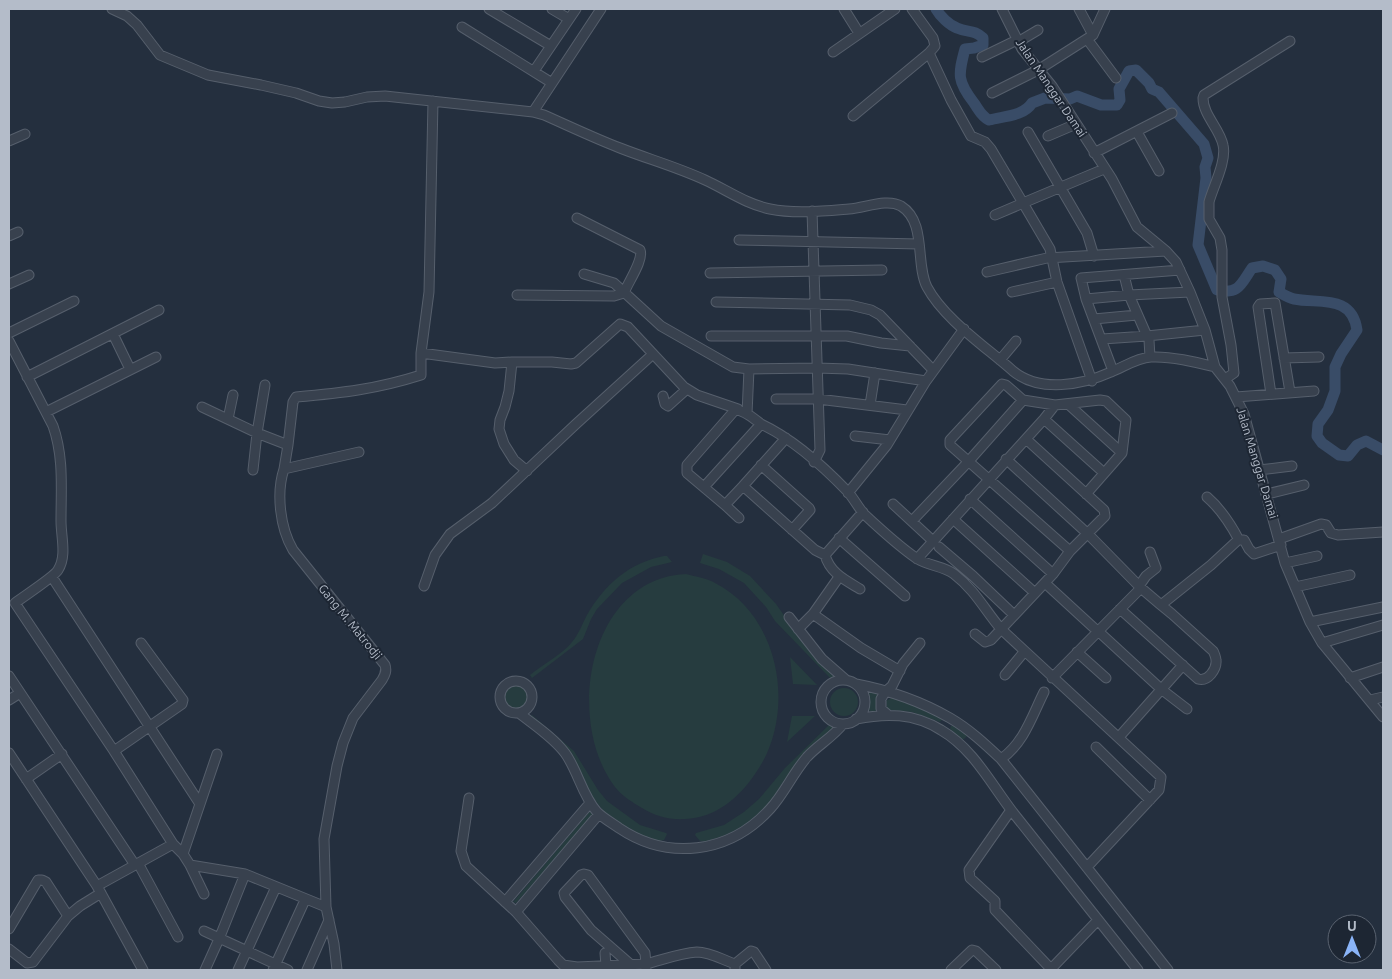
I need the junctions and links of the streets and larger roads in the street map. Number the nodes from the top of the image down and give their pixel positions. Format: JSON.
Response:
{"nodes":[{"id":1,"x":112,"y":9,"type":"edge"},
{"id":2,"x":489,"y":9,"type":"edge"},
{"id":3,"x":552,"y":9,"type":"edge"},
{"id":4,"x":576,"y":9,"type":"edge"},
{"id":5,"x":601,"y":9,"type":"edge"},
{"id":6,"x":844,"y":9,"type":"edge"},
{"id":7,"x":895,"y":9,"type":"edge"},
{"id":8,"x":912,"y":9,"type":"edge"},
{"id":9,"x":1002,"y":9,"type":"edge"},
{"id":10,"x":1079,"y":9,"type":"edge"},
{"id":11,"x":1105,"y":9,"type":"edge"},
{"id":12,"x":885,"y":12,"type":"edge"},
{"id":13,"x":569,"y":19,"type":"junction"},
{"id":14,"x":462,"y":26,"type":"dead end"},
{"id":15,"x":1038,"y":30,"type":"dead end"},
{"id":16,"x":859,"y":33,"type":"junction"},
{"id":17,"x":1090,"y":37,"type":"junction"},
{"id":18,"x":1018,"y":41,"type":"junction"},
{"id":19,"x":1290,"y":42,"type":"dead end"},
{"id":20,"x":551,"y":46,"type":"junction"},
{"id":21,"x":832,"y":52,"type":"dead end"},
{"id":22,"x":929,"y":53,"type":"junction"},
{"id":23,"x":982,"y":57,"type":"dead end"},
{"id":24,"x":1038,"y":70,"type":"junction"},
{"id":25,"x":534,"y":72,"type":"junction"},
{"id":26,"x":1116,"y":78,"type":"dead end"},
{"id":27,"x":552,"y":83,"type":"junction"},
{"id":28,"x":992,"y":93,"type":"dead end"},
{"id":29,"x":433,"y":101,"type":"junction"},
{"id":30,"x":533,"y":112,"type":"junction"},
{"id":31,"x":1172,"y":114,"type":"dead end"},
{"id":32,"x":853,"y":116,"type":"dead end"},
{"id":33,"x":1076,"y":124,"type":"junction"},
{"id":34,"x":1028,"y":132,"type":"dead end"},
{"id":35,"x":1137,"y":132,"type":"junction"},
{"id":36,"x":25,"y":134,"type":"dead end"},
{"id":37,"x":1048,"y":136,"type":"dead end"},
{"id":38,"x":9,"y":141,"type":"edge"},
{"id":39,"x":1094,"y":153,"type":"junction"},
{"id":40,"x":1104,"y":169,"type":"junction"},
{"id":41,"x":1159,"y":170,"type":"dead end"},
{"id":42,"x":1061,"y":188,"type":"junction"},
{"id":43,"x":1023,"y":203,"type":"junction"},
{"id":44,"x":812,"y":211,"type":"junction"},
{"id":45,"x":995,"y":215,"type":"dead end"},
{"id":46,"x":576,"y":218,"type":"dead end"},
{"id":47,"x":18,"y":232,"type":"dead end"},
{"id":48,"x":9,"y":236,"type":"edge"},
{"id":49,"x":739,"y":240,"type":"dead end"},
{"id":50,"x":814,"y":241,"type":"junction"},
{"id":51,"x":919,"y":244,"type":"junction"},
{"id":52,"x":1166,"y":251,"type":"junction"},
{"id":53,"x":1094,"y":256,"type":"junction"},
{"id":54,"x":1053,"y":258,"type":"junction"},
{"id":55,"x":882,"y":270,"type":"dead end"},
{"id":56,"x":1180,"y":270,"type":"junction"},
{"id":57,"x":814,"y":271,"type":"junction"},
{"id":58,"x":987,"y":272,"type":"dead end"},
{"id":59,"x":710,"y":273,"type":"dead end"},
{"id":60,"x":584,"y":274,"type":"dead end"},
{"id":61,"x":28,"y":275,"type":"dead end"},
{"id":62,"x":1124,"y":275,"type":"junction"},
{"id":63,"x":1058,"y":282,"type":"junction"},
{"id":64,"x":9,"y":284,"type":"edge"},
{"id":65,"x":1012,"y":292,"type":"dead end"},
{"id":66,"x":1190,"y":292,"type":"junction"},
{"id":67,"x":624,"y":293,"type":"junction"},
{"id":68,"x":517,"y":294,"type":"dead end"},
{"id":69,"x":1130,"y":295,"type":"junction"},
{"id":70,"x":1086,"y":298,"type":"junction"},
{"id":71,"x":74,"y":301,"type":"dead end"},
{"id":72,"x":716,"y":302,"type":"dead end"},
{"id":73,"x":816,"y":304,"type":"junction"},
{"id":74,"x":159,"y":310,"type":"dead end"},
{"id":75,"x":1137,"y":315,"type":"junction"},
{"id":76,"x":1094,"y":319,"type":"junction"},
{"id":77,"x":964,"y":329,"type":"junction"},
{"id":78,"x":1205,"y":330,"type":"junction"},
{"id":79,"x":9,"y":333,"type":"edge"},
{"id":80,"x":113,"y":334,"type":"junction"},
{"id":81,"x":711,"y":336,"type":"dead end"},
{"id":82,"x":817,"y":336,"type":"junction"},
{"id":83,"x":1147,"y":336,"type":"junction"},
{"id":84,"x":1102,"y":339,"type":"junction"},
{"id":85,"x":1016,"y":340,"type":"dead end"},
{"id":86,"x":9,"y":341,"type":"edge"},
{"id":87,"x":910,"y":346,"type":"junction"},
{"id":88,"x":421,"y":353,"type":"junction"},
{"id":89,"x":653,"y":354,"type":"junction"},
{"id":90,"x":156,"y":357,"type":"dead end"},
{"id":91,"x":1150,"y":357,"type":"junction"},
{"id":92,"x":1284,"y":358,"type":"junction"},
{"id":93,"x":1319,"y":358,"type":"dead end"},
{"id":94,"x":1000,"y":360,"type":"junction"},
{"id":95,"x":512,"y":362,"type":"junction"},
{"id":96,"x":1215,"y":367,"type":"junction"},
{"id":97,"x":817,"y":368,"type":"junction"},
{"id":98,"x":130,"y":369,"type":"junction"},
{"id":99,"x":749,"y":369,"type":"junction"},
{"id":100,"x":933,"y":370,"type":"junction"},
{"id":101,"x":1114,"y":371,"type":"junction"},
{"id":102,"x":876,"y":373,"type":"junction"},
{"id":103,"x":27,"y":377,"type":"junction"},
{"id":104,"x":1225,"y":379,"type":"junction"},
{"id":105,"x":926,"y":381,"type":"junction"},
{"id":106,"x":1092,"y":381,"type":"junction"},
{"id":107,"x":265,"y":385,"type":"dead end"},
{"id":108,"x":687,"y":389,"type":"junction"},
{"id":109,"x":1314,"y":391,"type":"dead end"},
{"id":110,"x":1290,"y":392,"type":"junction"},
{"id":111,"x":1271,"y":394,"type":"junction"},
{"id":112,"x":233,"y":395,"type":"dead end"},
{"id":113,"x":663,"y":396,"type":"dead end"},
{"id":114,"x":1236,"y":396,"type":"junction"},
{"id":115,"x":776,"y":399,"type":"dead end"},
{"id":116,"x":818,"y":399,"type":"junction"},
{"id":117,"x":1023,"y":400,"type":"junction"},
{"id":118,"x":870,"y":404,"type":"junction"},
{"id":119,"x":1055,"y":404,"type":"junction"},
{"id":120,"x":1068,"y":404,"type":"junction"},
{"id":121,"x":202,"y":407,"type":"dead end"},
{"id":122,"x":738,"y":409,"type":"junction"},
{"id":123,"x":907,"y":410,"type":"junction"},
{"id":124,"x":46,"y":412,"type":"junction"},
{"id":125,"x":747,"y":414,"type":"junction"},
{"id":126,"x":228,"y":419,"type":"junction"},
{"id":127,"x":1044,"y":420,"type":"junction"},
{"id":128,"x":762,"y":424,"type":"junction"},
{"id":129,"x":257,"y":433,"type":"junction"},
{"id":130,"x":855,"y":436,"type":"dead end"},
{"id":131,"x":786,"y":438,"type":"junction"},
{"id":132,"x":1026,"y":439,"type":"junction"},
{"id":133,"x":890,"y":440,"type":"junction"},
{"id":134,"x":288,"y":445,"type":"junction"},
{"id":135,"x":359,"y":452,"type":"dead end"},
{"id":136,"x":1122,"y":453,"type":"junction"},
{"id":137,"x":817,"y":456,"type":"junction"},
{"id":138,"x":1006,"y":460,"type":"junction"},
{"id":139,"x":968,"y":462,"type":"junction"},
{"id":140,"x":761,"y":465,"type":"junction"},
{"id":141,"x":1292,"y":466,"type":"dead end"},
{"id":142,"x":284,"y":469,"type":"junction"},
{"id":143,"x":252,"y":470,"type":"dead end"},
{"id":144,"x":1258,"y":470,"type":"junction"},
{"id":145,"x":527,"y":471,"type":"junction"},
{"id":146,"x":1104,"y":473,"type":"junction"},
{"id":147,"x":988,"y":480,"type":"junction"},
{"id":148,"x":1304,"y":485,"type":"dead end"},
{"id":149,"x":743,"y":486,"type":"junction"},
{"id":150,"x":704,"y":487,"type":"junction"},
{"id":151,"x":848,"y":493,"type":"junction"},
{"id":152,"x":1086,"y":494,"type":"junction"},
{"id":153,"x":1267,"y":494,"type":"junction"},
{"id":154,"x":1207,"y":497,"type":"dead end"},
{"id":155,"x":970,"y":499,"type":"junction"},
{"id":156,"x":893,"y":504,"type":"dead end"},
{"id":157,"x":725,"y":505,"type":"junction"},
{"id":158,"x":863,"y":512,"type":"junction"},
{"id":159,"x":739,"y":518,"type":"dead end"},
{"id":160,"x":953,"y":519,"type":"junction"},
{"id":161,"x":912,"y":521,"type":"junction"},
{"id":162,"x":792,"y":530,"type":"junction"},
{"id":163,"x":1383,"y":532,"type":"edge"},
{"id":164,"x":1088,"y":534,"type":"junction"},
{"id":165,"x":839,"y":538,"type":"junction"},
{"id":166,"x":1239,"y":540,"type":"junction"},
{"id":167,"x":1280,"y":542,"type":"junction"},
{"id":168,"x":936,"y":544,"type":"junction"},
{"id":169,"x":1070,"y":552,"type":"junction"},
{"id":170,"x":1150,"y":552,"type":"dead end"},
{"id":171,"x":825,"y":555,"type":"junction"},
{"id":172,"x":1317,"y":556,"type":"dead end"},
{"id":173,"x":917,"y":559,"type":"junction"},
{"id":174,"x":1285,"y":563,"type":"junction"},
{"id":175,"x":1053,"y":574,"type":"junction"},
{"id":176,"x":1350,"y":575,"type":"dead end"},
{"id":177,"x":52,"y":577,"type":"junction"},
{"id":178,"x":839,"y":577,"type":"junction"},
{"id":179,"x":1045,"y":583,"type":"junction"},
{"id":180,"x":1138,"y":585,"type":"junction"},
{"id":181,"x":424,"y":586,"type":"dead end"},
{"id":182,"x":1295,"y":587,"type":"junction"},
{"id":183,"x":860,"y":589,"type":"dead end"},
{"id":184,"x":1035,"y":593,"type":"junction"},
{"id":185,"x":905,"y":596,"type":"dead end"},
{"id":186,"x":1160,"y":606,"type":"junction"},
{"id":187,"x":1383,"y":607,"type":"edge"},
{"id":188,"x":1120,"y":609,"type":"junction"},
{"id":189,"x":813,"y":614,"type":"junction"},
{"id":190,"x":1014,"y":615,"type":"junction"},
{"id":191,"x":789,"y":617,"type":"dead end"},
{"id":192,"x":1310,"y":622,"type":"junction"},
{"id":193,"x":1383,"y":625,"type":"edge"},
{"id":194,"x":1001,"y":629,"type":"junction"},
{"id":195,"x":1096,"y":629,"type":"junction"},
{"id":196,"x":798,"y":630,"type":"junction"},
{"id":197,"x":975,"y":634,"type":"dead end"},
{"id":198,"x":141,"y":643,"type":"dead end"},
{"id":199,"x":920,"y":643,"type":"dead end"},
{"id":200,"x":1322,"y":643,"type":"junction"},
{"id":201,"x":1024,"y":652,"type":"junction"},
{"id":202,"x":1077,"y":652,"type":"junction"},
{"id":203,"x":1183,"y":665,"type":"junction"},
{"id":204,"x":1383,"y":667,"type":"edge"},
{"id":205,"x":900,"y":671,"type":"junction"},
{"id":206,"x":1005,"y":675,"type":"dead end"},
{"id":207,"x":9,"y":676,"type":"edge"},
{"id":208,"x":1052,"y":678,"type":"junction"},
{"id":209,"x":1106,"y":678,"type":"dead end"},
{"id":210,"x":1350,"y":678,"type":"junction"},
{"id":211,"x":846,"y":680,"type":"junction"},
{"id":212,"x":856,"y":684,"type":"junction"},
{"id":213,"x":1162,"y":689,"type":"junction"},
{"id":214,"x":885,"y":692,"type":"junction"},
{"id":215,"x":1044,"y":692,"type":"dead end"},
{"id":216,"x":20,"y":693,"type":"junction"},
{"id":217,"x":1383,"y":697,"type":"edge"},
{"id":218,"x":9,"y":700,"type":"edge"},
{"id":219,"x":1370,"y":700,"type":"junction"},
{"id":220,"x":1187,"y":709,"type":"dead end"},
{"id":221,"x":519,"y":713,"type":"dead end"},
{"id":222,"x":887,"y":714,"type":"junction"},
{"id":223,"x":1383,"y":717,"type":"edge"},
{"id":224,"x":951,"y":718,"type":"junction"},
{"id":225,"x":856,"y":719,"type":"junction"},
{"id":226,"x":843,"y":724,"type":"junction"},
{"id":227,"x":150,"y":727,"type":"junction"},
{"id":228,"x":942,"y":730,"type":"junction"},
{"id":229,"x":971,"y":733,"type":"junction"},
{"id":230,"x":1119,"y":737,"type":"junction"},
{"id":231,"x":961,"y":746,"type":"junction"},
{"id":232,"x":1096,"y":747,"type":"dead end"},
{"id":233,"x":114,"y":750,"type":"junction"},
{"id":234,"x":9,"y":753,"type":"edge"},
{"id":235,"x":62,"y":754,"type":"junction"},
{"id":236,"x":217,"y":754,"type":"dead end"},
{"id":237,"x":1001,"y":759,"type":"junction"},
{"id":238,"x":26,"y":779,"type":"junction"},
{"id":239,"x":469,"y":798,"type":"dead end"},
{"id":240,"x":1150,"y":800,"type":"junction"},
{"id":241,"x":590,"y":803,"type":"junction"},
{"id":242,"x":200,"y":804,"type":"junction"},
{"id":243,"x":1011,"y":810,"type":"junction"},
{"id":244,"x":599,"y":814,"type":"junction"},
{"id":245,"x":173,"y":844,"type":"junction"},
{"id":246,"x":183,"y":854,"type":"junction"},
{"id":247,"x":136,"y":864,"type":"junction"},
{"id":248,"x":190,"y":865,"type":"junction"},
{"id":249,"x":1088,"y":866,"type":"junction"},
{"id":250,"x":245,"y":874,"type":"junction"},
{"id":251,"x":276,"y":887,"type":"junction"},
{"id":252,"x":99,"y":889,"type":"junction"},
{"id":253,"x":204,"y":894,"type":"dead end"},
{"id":254,"x":305,"y":900,"type":"junction"},
{"id":255,"x":505,"y":902,"type":"junction"},
{"id":256,"x":326,"y":908,"type":"junction"},
{"id":257,"x":516,"y":912,"type":"junction"},
{"id":258,"x":68,"y":916,"type":"junction"},
{"id":259,"x":329,"y":920,"type":"junction"},
{"id":260,"x":1098,"y":920,"type":"junction"},
{"id":261,"x":9,"y":930,"type":"edge"},
{"id":262,"x":204,"y":930,"type":"dead end"},
{"id":263,"x":178,"y":937,"type":"dead end"},
{"id":264,"x":219,"y":939,"type":"junction"},
{"id":265,"x":9,"y":949,"type":"edge"},
{"id":266,"x":247,"y":952,"type":"junction"},
{"id":267,"x":605,"y":953,"type":"dead end"},
{"id":268,"x":630,"y":964,"type":"junction"},
{"id":269,"x":606,"y":966,"type":"junction"},
{"id":270,"x":274,"y":967,"type":"edge"},
{"id":271,"x":646,"y":967,"type":"edge"},
{"id":272,"x":735,"y":967,"type":"edge"},
{"id":273,"x":143,"y":970,"type":"edge"},
{"id":274,"x":205,"y":970,"type":"edge"},
{"id":275,"x":238,"y":970,"type":"edge"},
{"id":276,"x":288,"y":970,"type":"edge"},
{"id":277,"x":307,"y":970,"type":"edge"},
{"id":278,"x":337,"y":970,"type":"edge"},
{"id":279,"x":766,"y":970,"type":"edge"},
{"id":280,"x":951,"y":970,"type":"edge"},
{"id":281,"x":996,"y":970,"type":"edge"},
{"id":282,"x":1050,"y":970,"type":"edge"},
{"id":283,"x":1138,"y":970,"type":"edge"},
{"id":284,"x":1168,"y":970,"type":"edge"}],
"edges":[{"from":1,"to":29,"type":"street"},
{"from":2,"to":20,"type":"street"},
{"from":3,"to":13,"type":"street"},
{"from":4,"to":13,"type":"street"},
{"from":5,"to":27,"type":"street"},
{"from":6,"to":16,"type":"street"},
{"from":7,"to":12,"type":"street"},
{"from":8,"to":22,"type":"street"},
{"from":9,"to":18,"type":"street","name":"Jalan Manggar Damai"},
{"from":10,"to":17,"type":"street"},
{"from":11,"to":17,"type":"street"},
{"from":12,"to":16,"type":"street"},
{"from":13,"to":20,"type":"street"},
{"from":14,"to":25,"type":"street"},
{"from":15,"to":18,"type":"street"},
{"from":16,"to":21,"type":"street"},
{"from":17,"to":24,"type":"street"},
{"from":17,"to":26,"type":"street"},
{"from":18,"to":23,"type":"street"},
{"from":18,"to":24,"type":"street","name":"Jalan Manggar Damai"},
{"from":19,"to":104,"type":"street"},
{"from":20,"to":25,"type":"street"},
{"from":22,"to":32,"type":"street"},
{"from":22,"to":43,"type":"street"},
{"from":24,"to":28,"type":"street"},
{"from":24,"to":33,"type":"street","name":"Jalan Manggar Damai"},
{"from":25,"to":27,"type":"street"},
{"from":27,"to":30,"type":"street"},
{"from":29,"to":30,"type":"street"},
{"from":29,"to":88,"type":"street"},
{"from":30,"to":44,"type":"street"},
{"from":31,"to":35,"type":"street"},
{"from":33,"to":37,"type":"street"},
{"from":33,"to":39,"type":"street","name":"Jalan Manggar Damai"},
{"from":34,"to":42,"type":"street"},
{"from":35,"to":39,"type":"street"},
{"from":35,"to":41,"type":"street"},
{"from":36,"to":38,"type":"street"},
{"from":39,"to":40,"type":"street","name":"Jalan Manggar Damai"},
{"from":40,"to":42,"type":"street"},
{"from":40,"to":52,"type":"street","name":"Jalan Manggar Damai"},
{"from":42,"to":43,"type":"street"},
{"from":42,"to":53,"type":"street"},
{"from":43,"to":45,"type":"street"},
{"from":43,"to":54,"type":"street"},
{"from":44,"to":50,"type":"street"},
{"from":44,"to":51,"type":"street"},
{"from":46,"to":67,"type":"street"},
{"from":47,"to":48,"type":"street"},
{"from":49,"to":50,"type":"street"},
{"from":50,"to":51,"type":"street"},
{"from":50,"to":57,"type":"street"},
{"from":51,"to":77,"type":"street"},
{"from":52,"to":53,"type":"street"},
{"from":52,"to":56,"type":"street","name":"Jalan Manggar Damai"},
{"from":53,"to":54,"type":"street"},
{"from":54,"to":58,"type":"street"},
{"from":54,"to":63,"type":"street"},
{"from":55,"to":57,"type":"street"},
{"from":56,"to":62,"type":"street"},
{"from":56,"to":66,"type":"street","name":"Jalan Manggar Damai"},
{"from":57,"to":59,"type":"street"},
{"from":57,"to":73,"type":"street"},
{"from":60,"to":67,"type":"street"},
{"from":61,"to":64,"type":"street"},
{"from":62,"to":69,"type":"street"},
{"from":62,"to":70,"type":"street"},
{"from":63,"to":65,"type":"street"},
{"from":63,"to":106,"type":"street"},
{"from":66,"to":69,"type":"street"},
{"from":66,"to":78,"type":"street","name":"Jalan Manggar Damai"},
{"from":67,"to":68,"type":"street"},
{"from":67,"to":99,"type":"street"},
{"from":69,"to":70,"type":"street"},
{"from":69,"to":75,"type":"street"},
{"from":70,"to":76,"type":"street"},
{"from":71,"to":79,"type":"street"},
{"from":72,"to":73,"type":"street"},
{"from":73,"to":82,"type":"street"},
{"from":73,"to":87,"type":"street"},
{"from":74,"to":80,"type":"street"},
{"from":75,"to":76,"type":"street"},
{"from":75,"to":83,"type":"street"},
{"from":76,"to":84,"type":"street"},
{"from":77,"to":94,"type":"street"},
{"from":77,"to":100,"type":"street"},
{"from":78,"to":83,"type":"street"},
{"from":78,"to":96,"type":"street","name":"Jalan Manggar Damai"},
{"from":80,"to":98,"type":"street"},
{"from":80,"to":103,"type":"street"},
{"from":81,"to":82,"type":"street"},
{"from":82,"to":87,"type":"street"},
{"from":82,"to":97,"type":"street"},
{"from":83,"to":84,"type":"street"},
{"from":83,"to":91,"type":"street"},
{"from":84,"to":101,"type":"street"},
{"from":85,"to":94,"type":"street"},
{"from":86,"to":103,"type":"street"},
{"from":87,"to":100,"type":"street"},
{"from":88,"to":95,"type":"street"},
{"from":88,"to":134,"type":"street","name":"Gang M. Matrodji"},
{"from":89,"to":95,"type":"street"},
{"from":89,"to":108,"type":"street"},
{"from":89,"to":145,"type":"street"},
{"from":90,"to":98,"type":"street"},
{"from":91,"to":96,"type":"street"},
{"from":91,"to":101,"type":"street"},
{"from":92,"to":93,"type":"street"},
{"from":92,"to":110,"type":"street"},
{"from":92,"to":111,"type":"street"},
{"from":94,"to":106,"type":"street"},
{"from":95,"to":145,"type":"street"},
{"from":96,"to":104,"type":"street","name":"Jalan Manggar Damai"},
{"from":97,"to":99,"type":"street"},
{"from":97,"to":102,"type":"street"},
{"from":97,"to":116,"type":"street"},
{"from":98,"to":124,"type":"street"},
{"from":99,"to":125,"type":"street"},
{"from":100,"to":105,"type":"street"},
{"from":101,"to":106,"type":"street"},
{"from":102,"to":105,"type":"street"},
{"from":102,"to":118,"type":"street"},
{"from":103,"to":124,"type":"street"},
{"from":104,"to":114,"type":"street","name":"Jalan Manggar Damai"},
{"from":105,"to":123,"type":"street"},
{"from":107,"to":129,"type":"street"},
{"from":108,"to":113,"type":"street"},
{"from":108,"to":122,"type":"street"},
{"from":109,"to":110,"type":"street"},
{"from":110,"to":111,"type":"street"},
{"from":111,"to":114,"type":"street"},
{"from":112,"to":126,"type":"street"},
{"from":114,"to":144,"type":"street","name":"Jalan Manggar Damai"},
{"from":115,"to":116,"type":"street"},
{"from":116,"to":118,"type":"street"},
{"from":116,"to":137,"type":"street"},
{"from":117,"to":119,"type":"street"},
{"from":117,"to":139,"type":"street"},
{"from":117,"to":139,"type":"street"},
{"from":118,"to":123,"type":"street"},
{"from":119,"to":120,"type":"street"},
{"from":119,"to":127,"type":"street"},
{"from":120,"to":136,"type":"street"},
{"from":120,"to":136,"type":"street"},
{"from":121,"to":126,"type":"street"},
{"from":122,"to":125,"type":"street"},
{"from":122,"to":150,"type":"street"},
{"from":123,"to":133,"type":"street"},
{"from":124,"to":177,"type":"street"},
{"from":125,"to":128,"type":"street"},
{"from":126,"to":129,"type":"street"},
{"from":127,"to":132,"type":"street"},
{"from":127,"to":146,"type":"street"},
{"from":128,"to":131,"type":"street"},
{"from":128,"to":150,"type":"street"},
{"from":129,"to":134,"type":"street"},
{"from":129,"to":143,"type":"street"},
{"from":130,"to":133,"type":"street"},
{"from":131,"to":137,"type":"street"},
{"from":131,"to":140,"type":"street"},
{"from":132,"to":138,"type":"street"},
{"from":132,"to":152,"type":"street"},
{"from":133,"to":151,"type":"street"},
{"from":134,"to":142,"type":"street","name":"Gang M. Matrodji"},
{"from":135,"to":142,"type":"street"},
{"from":136,"to":146,"type":"street"},
{"from":137,"to":151,"type":"street"},
{"from":138,"to":147,"type":"street"},
{"from":138,"to":164,"type":"street"},
{"from":139,"to":147,"type":"street"},
{"from":139,"to":161,"type":"street"},
{"from":140,"to":149,"type":"street"},
{"from":140,"to":162,"type":"street"},
{"from":141,"to":144,"type":"street"},
{"from":142,"to":256,"type":"street","name":"Gang M. Matrodji"},
{"from":144,"to":153,"type":"street","name":"Jalan Manggar Damai"},
{"from":145,"to":181,"type":"street"},
{"from":146,"to":152,"type":"street"},
{"from":147,"to":155,"type":"street"},
{"from":147,"to":169,"type":"street"},
{"from":148,"to":153,"type":"street"},
{"from":149,"to":157,"type":"street"},
{"from":149,"to":162,"type":"street"},
{"from":150,"to":157,"type":"street"},
{"from":151,"to":158,"type":"street"},
{"from":152,"to":164,"type":"street"},
{"from":153,"to":167,"type":"street","name":"Jalan Manggar Damai"},
{"from":154,"to":166,"type":"street"},
{"from":155,"to":160,"type":"street"},
{"from":155,"to":175,"type":"street"},
{"from":156,"to":161,"type":"street"},
{"from":157,"to":159,"type":"street"},
{"from":158,"to":165,"type":"street"},
{"from":158,"to":173,"type":"street"},
{"from":160,"to":168,"type":"street"},
{"from":160,"to":184,"type":"street"},
{"from":161,"to":168,"type":"street"},
{"from":162,"to":171,"type":"street"},
{"from":163,"to":167,"type":"street"},
{"from":164,"to":169,"type":"street"},
{"from":164,"to":180,"type":"street"},
{"from":165,"to":171,"type":"street"},
{"from":165,"to":185,"type":"street"},
{"from":166,"to":167,"type":"street"},
{"from":166,"to":186,"type":"street"},
{"from":167,"to":174,"type":"street","name":"Jalan Manggar Damai"},
{"from":168,"to":173,"type":"street"},
{"from":168,"to":190,"type":"street"},
{"from":169,"to":175,"type":"street"},
{"from":170,"to":180,"type":"street"},
{"from":171,"to":178,"type":"street"},
{"from":172,"to":174,"type":"street"},
{"from":173,"to":194,"type":"street"},
{"from":174,"to":182,"type":"street","name":"Jalan Manggar Damai"},
{"from":175,"to":179,"type":"street"},
{"from":176,"to":182,"type":"street"},
{"from":177,"to":227,"type":"street"},
{"from":177,"to":233,"type":"street"},
{"from":178,"to":183,"type":"street"},
{"from":178,"to":189,"type":"street"},
{"from":179,"to":184,"type":"street"},
{"from":179,"to":195,"type":"street"},
{"from":180,"to":186,"type":"street"},
{"from":180,"to":188,"type":"street"},
{"from":182,"to":192,"type":"street","name":"Jalan Manggar Damai"},
{"from":184,"to":190,"type":"street"},
{"from":186,"to":203,"type":"street"},
{"from":187,"to":192,"type":"street"},
{"from":188,"to":195,"type":"street"},
{"from":188,"to":203,"type":"street"},
{"from":189,"to":196,"type":"street"},
{"from":189,"to":205,"type":"street"},
{"from":190,"to":194,"type":"street"},
{"from":191,"to":196,"type":"street"},
{"from":192,"to":200,"type":"street","name":"Jalan Manggar Damai"},
{"from":193,"to":200,"type":"street"},
{"from":194,"to":197,"type":"street"},
{"from":194,"to":201,"type":"street"},
{"from":195,"to":202,"type":"street"},
{"from":195,"to":213,"type":"street"},
{"from":196,"to":211,"type":"street"},
{"from":198,"to":227,"type":"street"},
{"from":199,"to":205,"type":"street"},
{"from":200,"to":210,"type":"street","name":"Jalan Manggar Damai"},
{"from":201,"to":206,"type":"street"},
{"from":201,"to":208,"type":"street"},
{"from":202,"to":208,"type":"street"},
{"from":202,"to":209,"type":"street"},
{"from":203,"to":213,"type":"street"},
{"from":204,"to":210,"type":"street"},
{"from":205,"to":214,"type":"street"},
{"from":207,"to":216,"type":"street"},
{"from":208,"to":230,"type":"street"},
{"from":210,"to":219,"type":"street","name":"Jalan Manggar Damai"},
{"from":211,"to":212,"type":"street"},
{"from":211,"to":226,"type":"street"},
{"from":212,"to":214,"type":"street"},
{"from":212,"to":225,"type":"street"},
{"from":213,"to":220,"type":"street"},
{"from":213,"to":230,"type":"street"},
{"from":214,"to":222,"type":"street"},
{"from":214,"to":224,"type":"street"},
{"from":215,"to":237,"type":"street"},
{"from":216,"to":218,"type":"street"},
{"from":216,"to":235,"type":"street"},
{"from":217,"to":219,"type":"street"},
{"from":219,"to":223,"type":"street","name":"Jalan Manggar Damai"},
{"from":221,"to":241,"type":"street"},
{"from":222,"to":225,"type":"street"},
{"from":222,"to":228,"type":"street"},
{"from":224,"to":228,"type":"street"},
{"from":224,"to":229,"type":"street"},
{"from":225,"to":226,"type":"street"},
{"from":226,"to":244,"type":"street"},
{"from":227,"to":233,"type":"street"},
{"from":227,"to":242,"type":"street"},
{"from":228,"to":231,"type":"street"},
{"from":229,"to":231,"type":"street"},
{"from":229,"to":237,"type":"street"},
{"from":230,"to":240,"type":"street"},
{"from":231,"to":243,"type":"street"},
{"from":232,"to":240,"type":"street"},
{"from":233,"to":245,"type":"street"},
{"from":234,"to":238,"type":"street"},
{"from":235,"to":238,"type":"street"},
{"from":235,"to":247,"type":"street"},
{"from":236,"to":242,"type":"street"},
{"from":237,"to":249,"type":"street"},
{"from":238,"to":252,"type":"street"},
{"from":239,"to":255,"type":"street"},
{"from":240,"to":249,"type":"street"},
{"from":241,"to":244,"type":"street"},
{"from":241,"to":255,"type":"street"},
{"from":242,"to":246,"type":"street"},
{"from":243,"to":260,"type":"street"},
{"from":243,"to":282,"type":"street"},
{"from":244,"to":257,"type":"street"},
{"from":245,"to":246,"type":"street"},
{"from":245,"to":247,"type":"street"},
{"from":246,"to":248,"type":"street"},
{"from":247,"to":252,"type":"street"},
{"from":247,"to":263,"type":"street"},
{"from":248,"to":250,"type":"street"},
{"from":248,"to":253,"type":"street"},
{"from":249,"to":284,"type":"street"},
{"from":250,"to":251,"type":"street"},
{"from":250,"to":264,"type":"street"},
{"from":251,"to":254,"type":"street"},
{"from":251,"to":266,"type":"street"},
{"from":252,"to":258,"type":"street"},
{"from":252,"to":273,"type":"street"},
{"from":254,"to":256,"type":"street"},
{"from":254,"to":270,"type":"street"},
{"from":255,"to":257,"type":"street"},
{"from":256,"to":259,"type":"street","name":"Gang M. Matrodji"},
{"from":257,"to":269,"type":"street"},
{"from":258,"to":261,"type":"street"},
{"from":258,"to":265,"type":"street"},
{"from":259,"to":277,"type":"street"},
{"from":259,"to":278,"type":"street","name":"Gang M. Matrodji"},
{"from":260,"to":282,"type":"street"},
{"from":260,"to":283,"type":"street"},
{"from":262,"to":264,"type":"street"},
{"from":264,"to":266,"type":"street"},
{"from":264,"to":274,"type":"street"},
{"from":266,"to":270,"type":"street"},
{"from":266,"to":275,"type":"street"},
{"from":267,"to":269,"type":"street"},
{"from":268,"to":269,"type":"street"},
{"from":268,"to":271,"type":"street"},
{"from":268,"to":271,"type":"street"},
{"from":270,"to":276,"type":"street"},
{"from":271,"to":272,"type":"street"},
{"from":272,"to":279,"type":"street"},
{"from":280,"to":281,"type":"street"}]}
